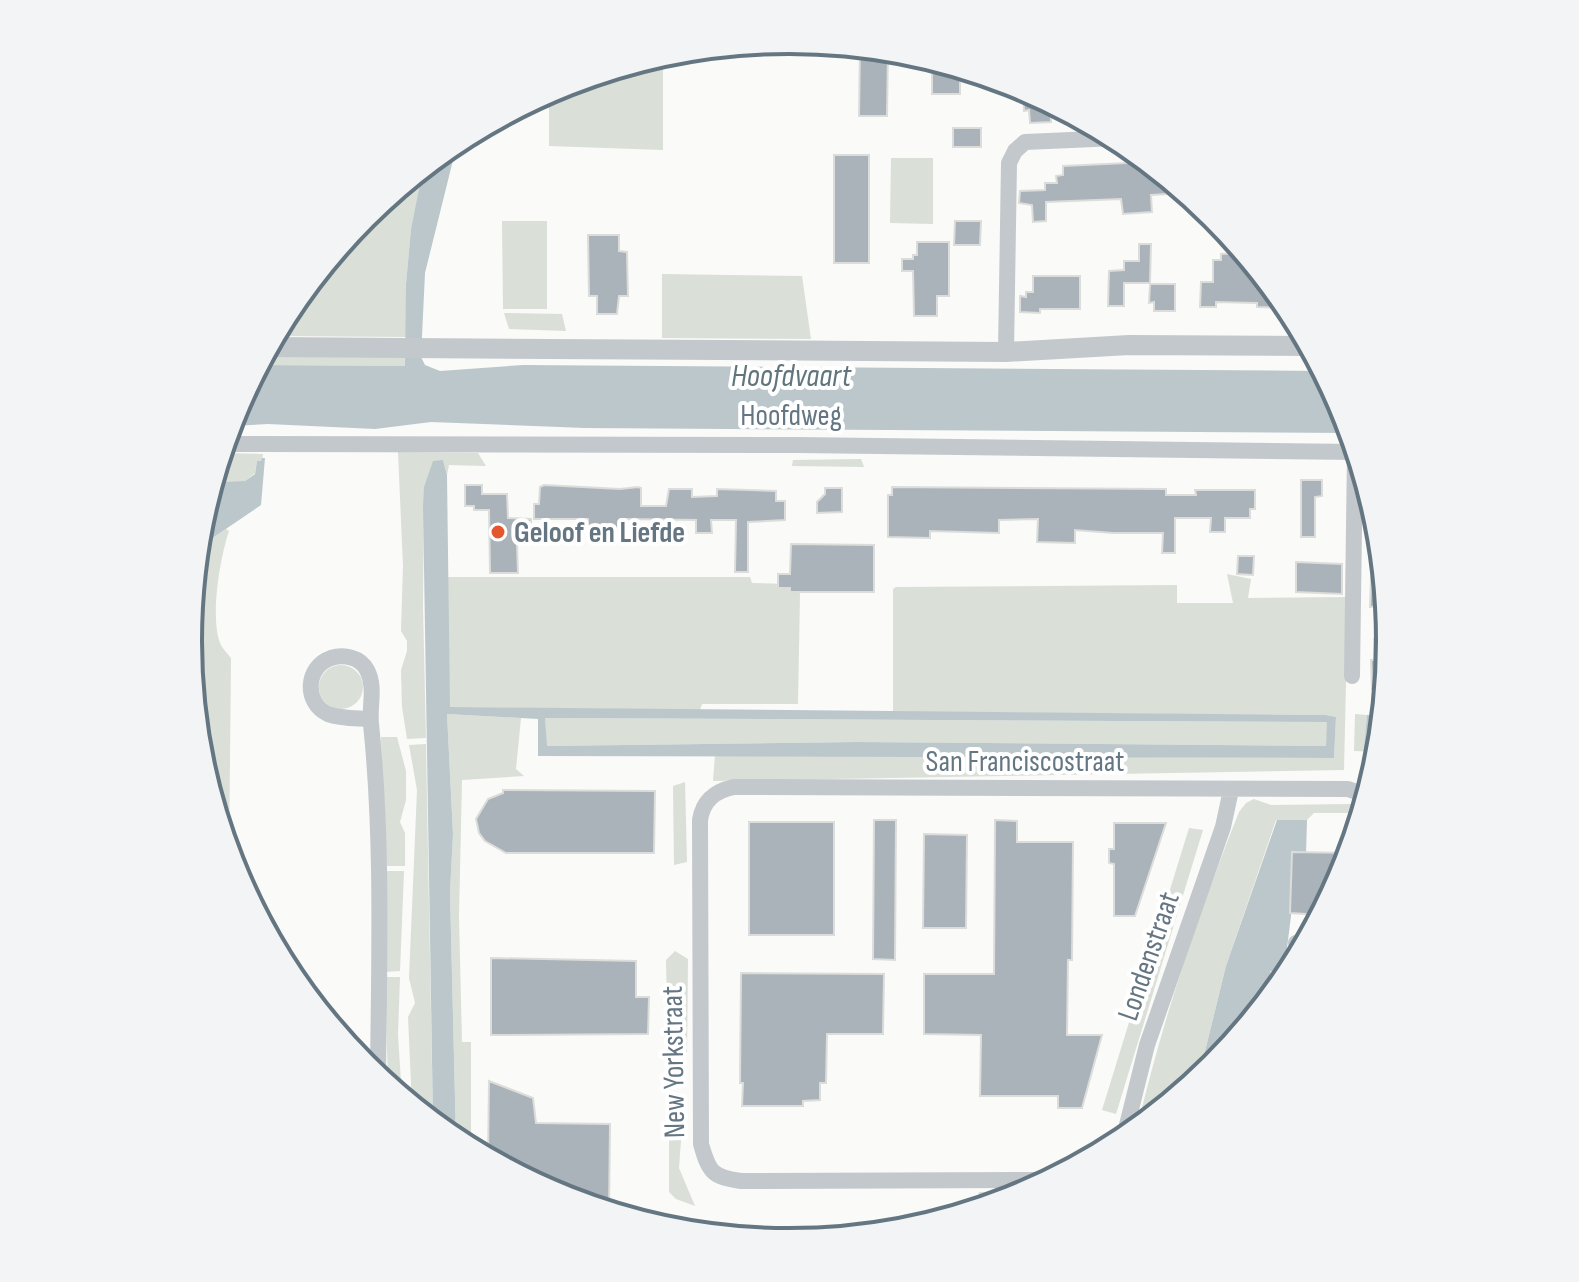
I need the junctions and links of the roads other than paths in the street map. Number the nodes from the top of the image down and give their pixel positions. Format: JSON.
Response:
{"nodes":[{"id":1,"x":1093,"y":139,"type":"edge"},
{"id":2,"x":1297,"y":346,"type":"edge"},
{"id":3,"x":281,"y":347,"type":"edge"},
{"id":4,"x":1006,"y":352,"type":"junction"},
{"id":5,"x":237,"y":444,"type":"edge"},
{"id":6,"x":1345,"y":452,"type":"edge"},
{"id":7,"x":1355,"y":487,"type":"edge"},
{"id":8,"x":1352,"y":676,"type":"dead end"},
{"id":9,"x":370,"y":719,"type":"junction"},
{"id":10,"x":1231,"y":790,"type":"junction"},
{"id":11,"x":1356,"y":792,"type":"edge"},
{"id":12,"x":707,"y":801,"type":"joint"},
{"id":13,"x":378,"y":1060,"type":"edge"},
{"id":14,"x":1128,"y":1120,"type":"edge"},
{"id":15,"x":1020,"y":1180,"type":"edge"}],
"edges":[{"from":1,"to":4,"type":"street"},
{"from":2,"to":4,"type":"street"},
{"from":3,"to":4,"type":"street"},
{"from":5,"to":6,"type":"street","name":"Hoofdweg"},
{"from":7,"to":8,"type":"street"},
{"from":9,"to":9,"type":"street"},
{"from":9,"to":13,"type":"street"},
{"from":10,"to":11,"type":"street","name":"San Franciscostraat"},
{"from":10,"to":12,"type":"street","name":"San Franciscostraat"},
{"from":10,"to":14,"type":"street","name":"Londenstraat"},
{"from":12,"to":15,"type":"street","name":"New Yorkstraat"}]}
